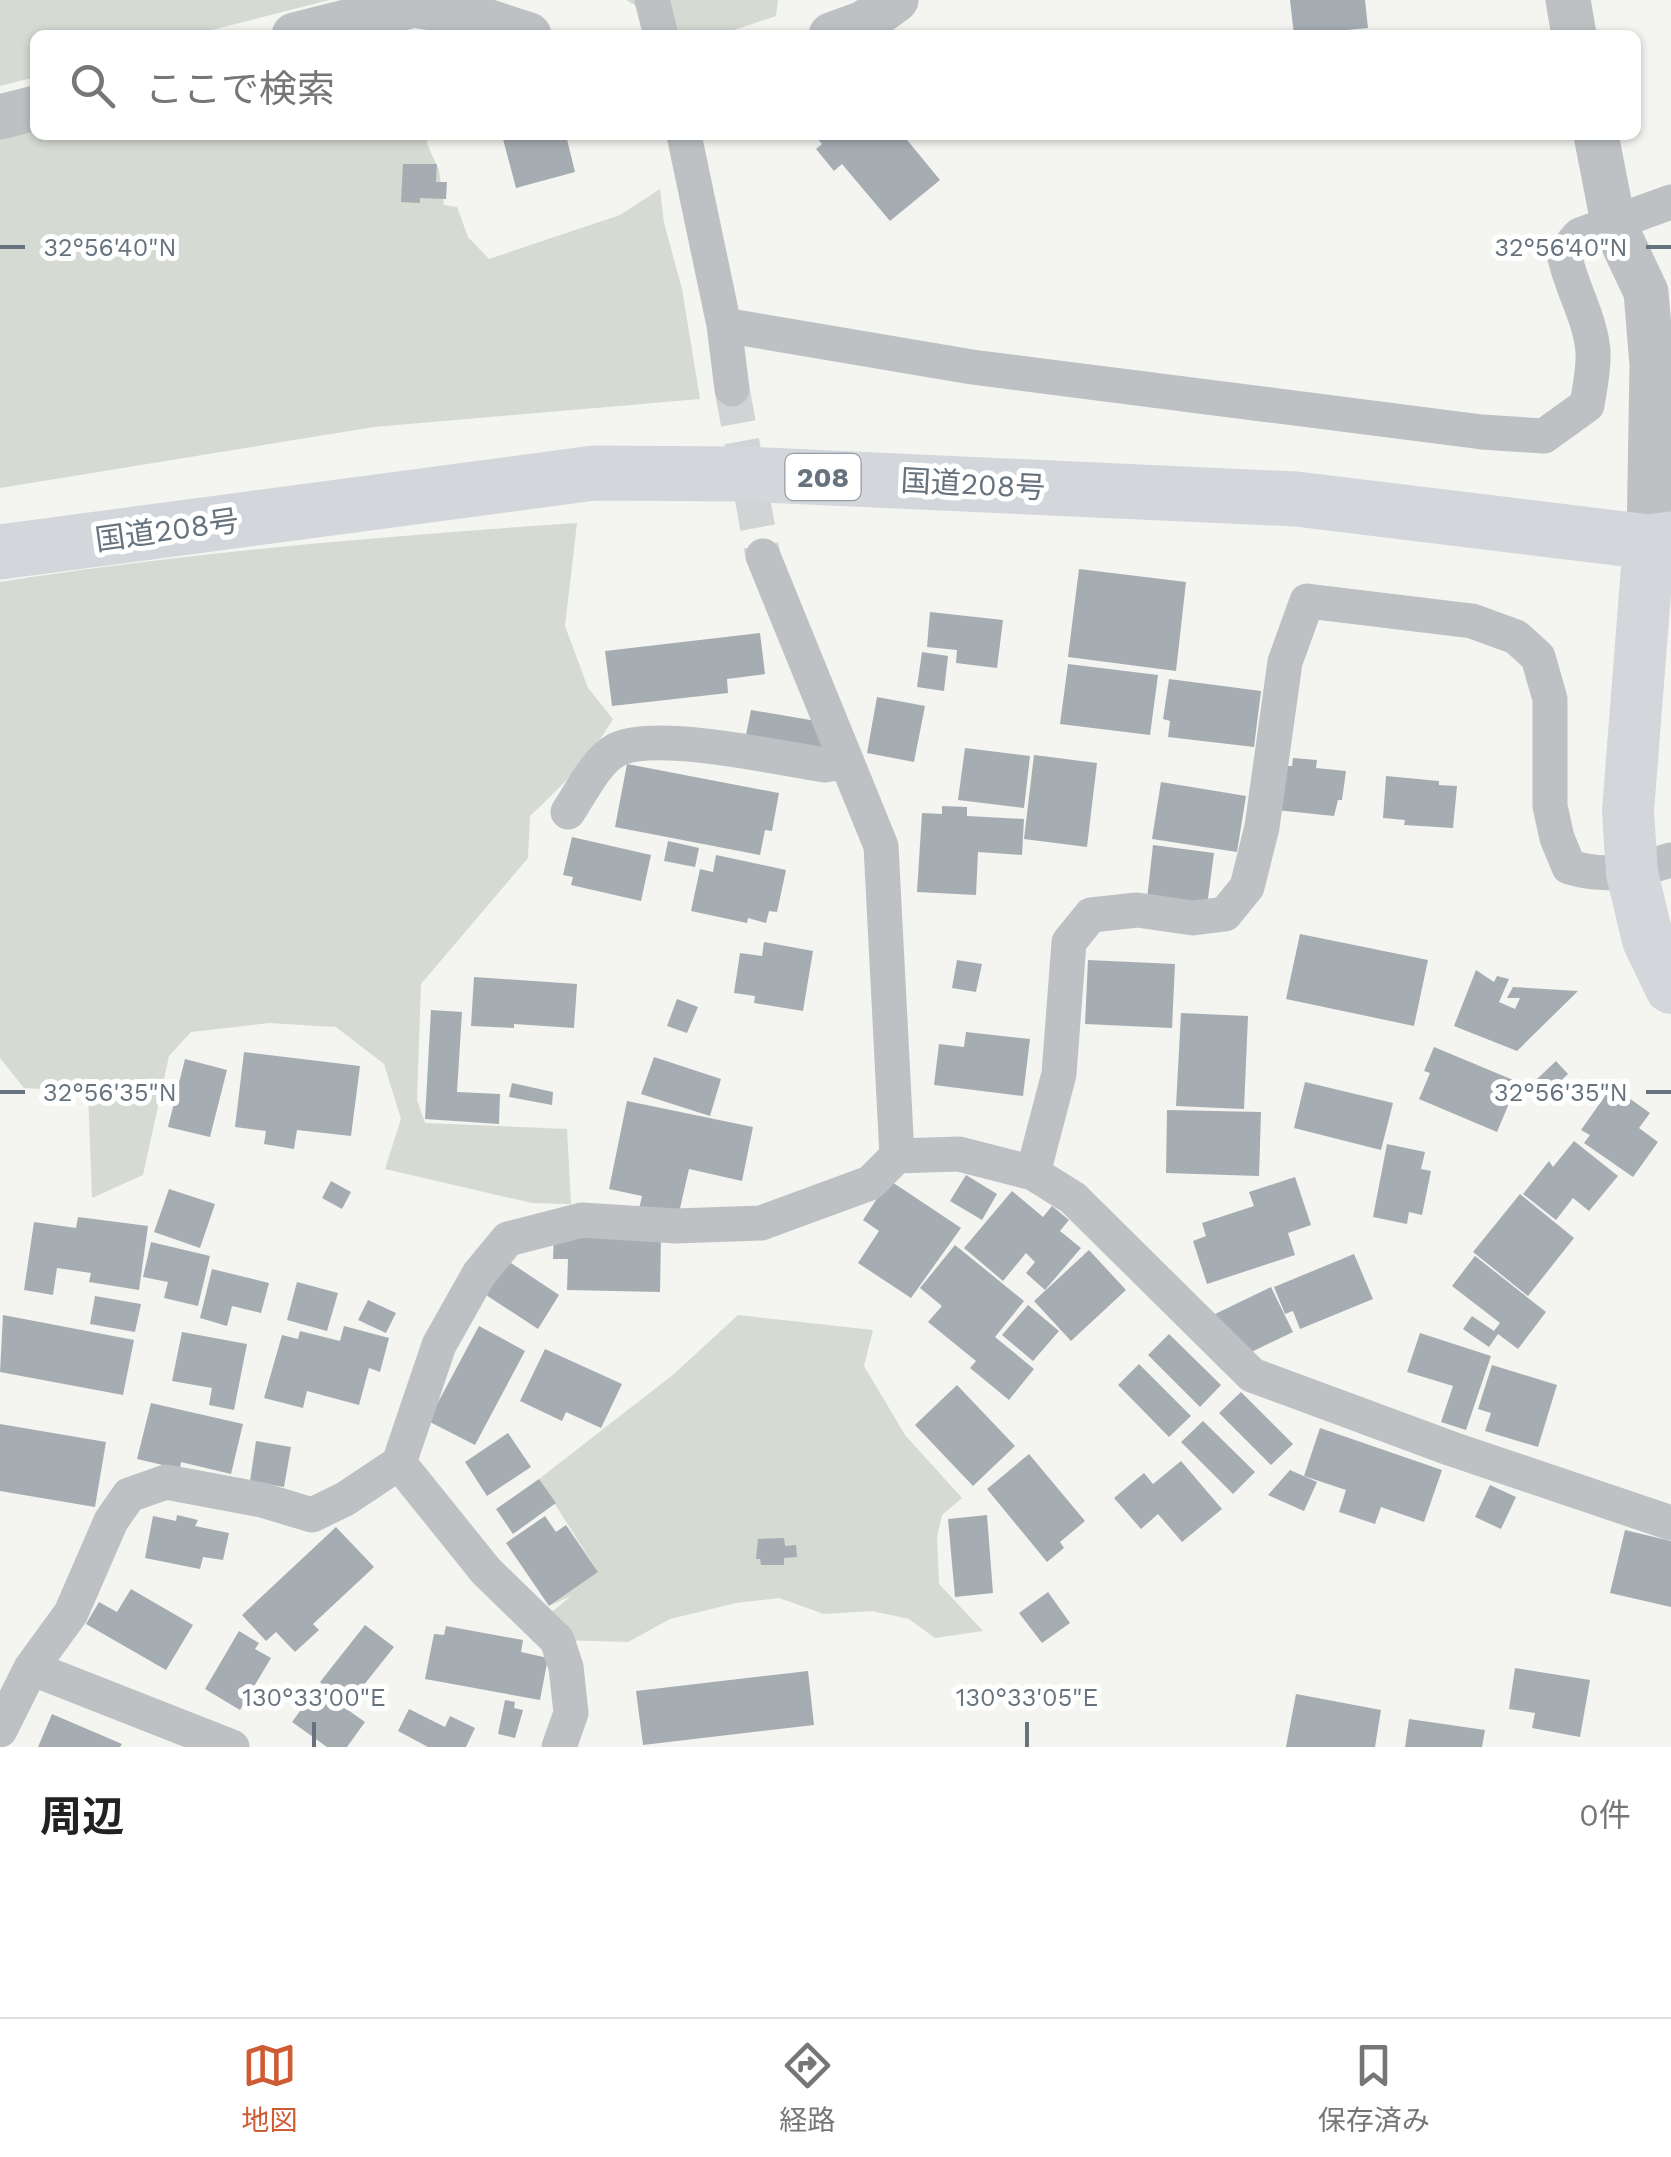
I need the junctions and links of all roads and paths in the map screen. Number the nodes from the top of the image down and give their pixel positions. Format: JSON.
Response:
{"nodes":[{"id":1,"x":652,"y":0,"type":"edge"},
{"id":2,"x":896,"y":0,"type":"edge"},
{"id":3,"x":1568,"y":0,"type":"edge"},
{"id":4,"x":314,"y":30,"type":"edge"},
{"id":5,"x":514,"y":30,"type":"edge"},
{"id":6,"x":660,"y":30,"type":"edge"},
{"id":7,"x":845,"y":30,"type":"edge"},
{"id":8,"x":1573,"y":30,"type":"edge"},
{"id":9,"x":30,"y":109,"type":"edge"},
{"id":10,"x":0,"y":117,"type":"edge"},
{"id":11,"x":685,"y":140,"type":"edge"},
{"id":12,"x":1597,"y":140,"type":"edge"},
{"id":13,"x":1671,"y":202,"type":"edge"},
{"id":14,"x":1613,"y":222,"type":"junction"},
{"id":15,"x":724,"y":325,"type":"junction"},
{"id":16,"x":732,"y":389,"type":"tunnel mouth"},
{"id":17,"x":1664,"y":545,"type":"edge"},
{"id":18,"x":0,"y":552,"type":"edge"},
{"id":19,"x":764,"y":556,"type":"tunnel mouth"},
{"id":20,"x":845,"y":762,"type":"junction"},
{"id":21,"x":568,"y":812,"type":"dead end"},
{"id":22,"x":1651,"y":866,"type":"edge"},
{"id":23,"x":1671,"y":988,"type":"edge"},
{"id":24,"x":897,"y":1156,"type":"junction"},
{"id":25,"x":1033,"y":1173,"type":"junction"},
{"id":26,"x":399,"y":1463,"type":"junction"},
{"id":27,"x":1671,"y":1522,"type":"edge"},
{"id":28,"x":31,"y":1668,"type":"junction"},
{"id":29,"x":0,"y":1730,"type":"edge"},
{"id":30,"x":232,"y":1747,"type":"edge"},
{"id":31,"x":558,"y":1747,"type":"edge"}],
"edges":[{"from":1,"to":6,"type":"street"},
{"from":2,"to":7,"type":"street"},
{"from":3,"to":8,"type":"street"},
{"from":4,"to":5,"type":"street"},
{"from":9,"to":10,"type":"street"},
{"from":11,"to":15,"type":"street"},
{"from":12,"to":14,"type":"street"},
{"from":13,"to":14,"type":"street"},
{"from":14,"to":15,"type":"street"},
{"from":14,"to":17,"type":"street"},
{"from":15,"to":16,"type":"street"},
{"from":17,"to":18,"type":"highway","name":"国道208号","number":"208"},
{"from":17,"to":22,"type":"main road"},
{"from":19,"to":20,"type":"street"},
{"from":20,"to":21,"type":"street"},
{"from":20,"to":24,"type":"street"},
{"from":22,"to":23,"type":"main road"},
{"from":22,"to":25,"type":"street"},
{"from":24,"to":25,"type":"street"},
{"from":24,"to":26,"type":"street"},
{"from":25,"to":27,"type":"street"},
{"from":26,"to":28,"type":"street"},
{"from":26,"to":31,"type":"street"},
{"from":28,"to":29,"type":"street"},
{"from":28,"to":30,"type":"street"}]}
